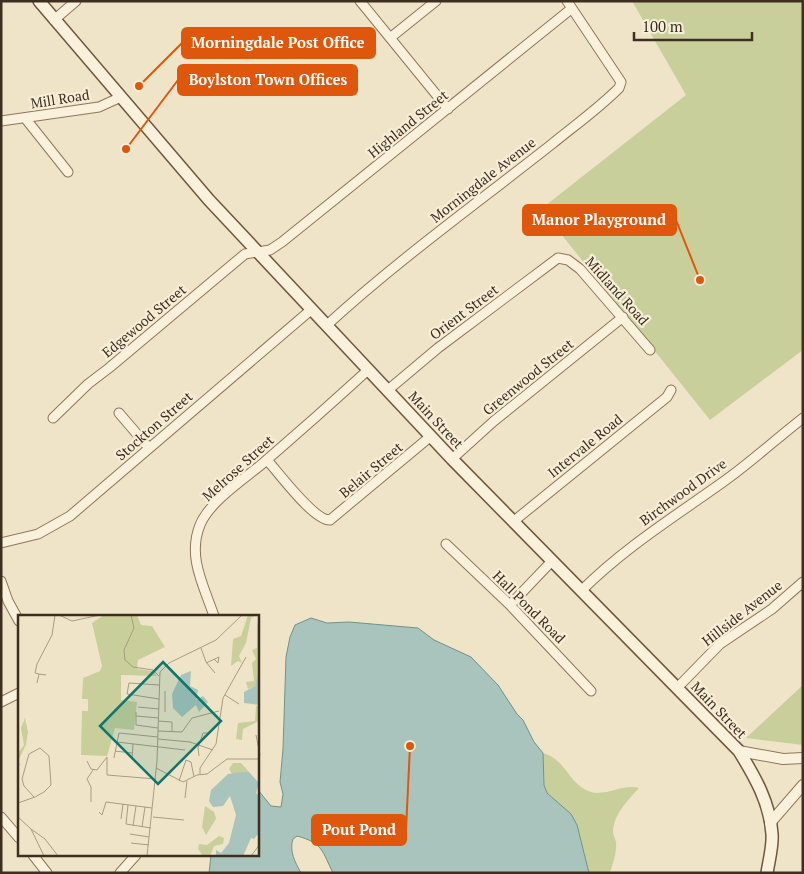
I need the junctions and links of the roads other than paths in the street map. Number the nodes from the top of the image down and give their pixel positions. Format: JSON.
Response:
{"nodes":[{"id":1,"x":39,"y":1,"type":"edge"},
{"id":2,"x":76,"y":1,"type":"edge"},
{"id":3,"x":360,"y":1,"type":"edge"},
{"id":4,"x":436,"y":1,"type":"edge"},
{"id":5,"x":569,"y":5,"type":"edge"},
{"id":6,"x":54,"y":20,"type":"junction"},
{"id":7,"x":390,"y":38,"type":"junction"},
{"id":8,"x":121,"y":97,"type":"junction"},
{"id":9,"x":448,"y":109,"type":"junction"},
{"id":10,"x":25,"y":118,"type":"junction"},
{"id":11,"x":1,"y":121,"type":"edge"},
{"id":12,"x":68,"y":172,"type":"dead end"},
{"id":13,"x":257,"y":252,"type":"junction"},
{"id":14,"x":558,"y":258,"type":"joint"},
{"id":15,"x":312,"y":309,"type":"junction"},
{"id":16,"x":623,"y":317,"type":"junction"},
{"id":17,"x":327,"y":325,"type":"junction"},
{"id":18,"x":650,"y":350,"type":"dead end"},
{"id":19,"x":368,"y":370,"type":"junction"},
{"id":20,"x":388,"y":390,"type":"junction"},
{"id":21,"x":671,"y":390,"type":"dead end"},
{"id":22,"x":119,"y":413,"type":"dead end"},
{"id":23,"x":54,"y":418,"type":"dead end"},
{"id":24,"x":803,"y":418,"type":"edge"},
{"id":25,"x":431,"y":436,"type":"junction"},
{"id":26,"x":149,"y":448,"type":"junction"},
{"id":27,"x":452,"y":459,"type":"junction"},
{"id":28,"x":267,"y":460,"type":"junction"},
{"id":29,"x":514,"y":522,"type":"junction"},
{"id":30,"x":1,"y":543,"type":"edge"},
{"id":31,"x":446,"y":544,"type":"dead end"},
{"id":32,"x":552,"y":561,"type":"junction"},
{"id":33,"x":1,"y":581,"type":"edge"},
{"id":34,"x":803,"y":582,"type":"edge"},
{"id":35,"x":581,"y":591,"type":"junction"},
{"id":36,"x":510,"y":605,"type":"junction"},
{"id":37,"x":214,"y":615,"type":"edge"},
{"id":38,"x":18,"y":619,"type":"edge"},
{"id":39,"x":677,"y":688,"type":"junction"},
{"id":40,"x":591,"y":691,"type":"dead end"},
{"id":41,"x":18,"y":694,"type":"edge"},
{"id":42,"x":1,"y":702,"type":"edge"},
{"id":43,"x":739,"y":751,"type":"junction"},
{"id":44,"x":803,"y":758,"type":"edge"},
{"id":45,"x":803,"y":785,"type":"edge"},
{"id":46,"x":1,"y":817,"type":"edge"},
{"id":47,"x":770,"y":823,"type":"junction"},
{"id":48,"x":18,"y":837,"type":"edge"},
{"id":49,"x":34,"y":856,"type":"edge"},
{"id":50,"x":135,"y":856,"type":"edge"},
{"id":51,"x":47,"y":873,"type":"edge"},
{"id":52,"x":120,"y":873,"type":"edge"},
{"id":53,"x":767,"y":873,"type":"edge"}],
"edges":[{"from":1,"to":6,"type":"main road","name":"Main Street"},
{"from":2,"to":6,"type":"street"},
{"from":3,"to":7,"type":"street"},
{"from":4,"to":7,"type":"street"},
{"from":5,"to":9,"type":"street","name":"Highland Street"},
{"from":5,"to":17,"type":"street","name":"Morningdale Avenue"},
{"from":6,"to":8,"type":"main road","name":"Main Street"},
{"from":7,"to":9,"type":"street"},
{"from":8,"to":10,"type":"street","name":"Mill Road"},
{"from":8,"to":13,"type":"main road","name":"Main Street"},
{"from":9,"to":13,"type":"street","name":"Highland Street"},
{"from":10,"to":11,"type":"street","name":"Mill Road"},
{"from":10,"to":12,"type":"street"},
{"from":13,"to":15,"type":"main road","name":"Main Street"},
{"from":13,"to":23,"type":"street","name":"Edgewood Street"},
{"from":14,"to":16,"type":"street","name":"Midland Road"},
{"from":14,"to":20,"type":"street","name":"Orient Street"},
{"from":15,"to":17,"type":"main road","name":"Main Street"},
{"from":15,"to":26,"type":"street","name":"Stockton Street"},
{"from":16,"to":18,"type":"street","name":"Midland Road"},
{"from":16,"to":27,"type":"street","name":"Greenwood Street"},
{"from":17,"to":19,"type":"main road","name":"Main Street"},
{"from":19,"to":20,"type":"main road","name":"Main Street"},
{"from":19,"to":28,"type":"street","name":"Melrose Street"},
{"from":20,"to":25,"type":"main road","name":"Main Street"},
{"from":21,"to":29,"type":"street","name":"Intervale Road"},
{"from":22,"to":26,"type":"street"},
{"from":24,"to":35,"type":"street","name":"Birchwood Drive"},
{"from":25,"to":27,"type":"main road","name":"Main Street"},
{"from":25,"to":28,"type":"street","name":"Belair Street"},
{"from":26,"to":30,"type":"street","name":"Stockton Street"},
{"from":27,"to":29,"type":"main road","name":"Main Street"},
{"from":28,"to":37,"type":"street","name":"Melrose Street"},
{"from":29,"to":32,"type":"main road","name":"Main Street"},
{"from":31,"to":36,"type":"street","name":"Hall Pond Road"},
{"from":32,"to":35,"type":"main road","name":"Main Street"},
{"from":32,"to":36,"type":"street"},
{"from":33,"to":38,"type":"street"},
{"from":34,"to":39,"type":"street","name":"Hillside Avenue"},
{"from":35,"to":39,"type":"main road","name":"Main Street"},
{"from":36,"to":40,"type":"street","name":"Hall Pond Road"},
{"from":39,"to":43,"type":"main road","name":"Main Street"},
{"from":41,"to":42,"type":"street"},
{"from":43,"to":44,"type":"street"},
{"from":43,"to":47,"type":"main road","name":"Main Street"},
{"from":45,"to":47,"type":"street"},
{"from":46,"to":48,"type":"street"},
{"from":47,"to":53,"type":"main road","name":"Main Street"},
{"from":49,"to":51,"type":"street"},
{"from":50,"to":52,"type":"street"}]}
